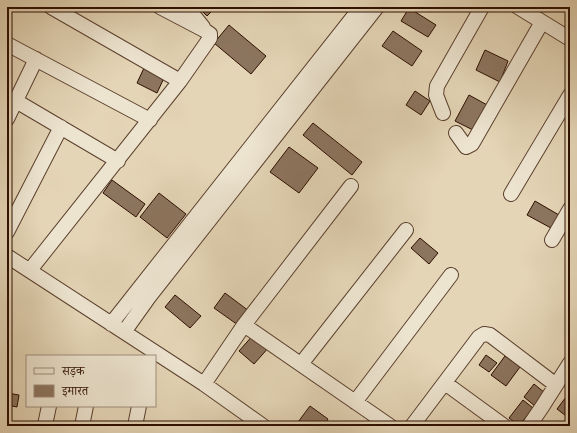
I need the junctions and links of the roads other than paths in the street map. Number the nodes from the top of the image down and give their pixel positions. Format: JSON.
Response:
{"nodes":[{"id":1,"x":52,"y":7,"type":"edge"},
{"id":2,"x":160,"y":7,"type":"edge"},
{"id":3,"x":187,"y":7,"type":"edge"},
{"id":4,"x":360,"y":7,"type":"edge"},
{"id":5,"x":377,"y":7,"type":"edge"},
{"id":6,"x":482,"y":7,"type":"edge"},
{"id":7,"x":518,"y":7,"type":"edge"},
{"id":8,"x":542,"y":22,"type":"junction"},
{"id":9,"x":208,"y":32,"type":"junction"},
{"id":10,"x":347,"y":35,"type":"junction"},
{"id":11,"x":570,"y":39,"type":"edge"},
{"id":12,"x":7,"y":44,"type":"edge"},
{"id":13,"x":36,"y":59,"type":"junction"},
{"id":14,"x":180,"y":81,"type":"junction"},
{"id":15,"x":570,"y":95,"type":"edge"},
{"id":16,"x":16,"y":101,"type":"junction"},
{"id":17,"x":443,"y":113,"type":"dead end"},
{"id":18,"x":7,"y":119,"type":"edge"},
{"id":19,"x":150,"y":120,"type":"junction"},
{"id":20,"x":61,"y":127,"type":"junction"},
{"id":21,"x":456,"y":133,"type":"dead end"},
{"id":22,"x":118,"y":161,"type":"junction"},
{"id":23,"x":351,"y":186,"type":"dead end"},
{"id":24,"x":511,"y":194,"type":"dead end"},
{"id":25,"x":570,"y":209,"type":"edge"},
{"id":26,"x":406,"y":230,"type":"dead end"},
{"id":27,"x":7,"y":232,"type":"edge"},
{"id":28,"x":552,"y":240,"type":"dead end"},
{"id":29,"x":7,"y":256,"type":"edge"},
{"id":30,"x":30,"y":270,"type":"junction"},
{"id":31,"x":451,"y":275,"type":"dead end"},
{"id":32,"x":111,"y":324,"type":"junction"},
{"id":33,"x":244,"y":325,"type":"junction"},
{"id":34,"x":124,"y":332,"type":"junction"},
{"id":35,"x":151,"y":353,"type":"edge"},
{"id":36,"x":156,"y":356,"type":"edge"},
{"id":37,"x":570,"y":363,"type":"edge"},
{"id":38,"x":301,"y":364,"type":"junction"},
{"id":39,"x":445,"y":383,"type":"junction"},
{"id":40,"x":204,"y":384,"type":"junction"},
{"id":41,"x":556,"y":385,"type":"junction"},
{"id":42,"x":355,"y":402,"type":"junction"},
{"id":43,"x":49,"y":407,"type":"edge"},
{"id":44,"x":86,"y":407,"type":"edge"},
{"id":45,"x":140,"y":407,"type":"edge"},
{"id":46,"x":47,"y":426,"type":"edge"},
{"id":47,"x":82,"y":426,"type":"edge"},
{"id":48,"x":135,"y":426,"type":"edge"},
{"id":49,"x":264,"y":426,"type":"edge"},
{"id":50,"x":390,"y":426,"type":"edge"},
{"id":51,"x":412,"y":426,"type":"edge"},
{"id":52,"x":504,"y":426,"type":"edge"},
{"id":53,"x":529,"y":426,"type":"edge"}],
"edges":[{"from":1,"to":14,"type":"street"},
{"from":2,"to":9,"type":"street"},
{"from":3,"to":9,"type":"street"},
{"from":4,"to":10,"type":"street"},
{"from":5,"to":10,"type":"street"},
{"from":6,"to":17,"type":"street"},
{"from":7,"to":8,"type":"street"},
{"from":8,"to":11,"type":"street"},
{"from":8,"to":21,"type":"street"},
{"from":9,"to":14,"type":"street"},
{"from":10,"to":32,"type":"street"},
{"from":10,"to":34,"type":"street"},
{"from":12,"to":13,"type":"street"},
{"from":13,"to":16,"type":"street"},
{"from":13,"to":19,"type":"street"},
{"from":14,"to":19,"type":"street"},
{"from":15,"to":24,"type":"street"},
{"from":16,"to":18,"type":"street"},
{"from":16,"to":20,"type":"street"},
{"from":19,"to":22,"type":"street"},
{"from":20,"to":22,"type":"street"},
{"from":20,"to":27,"type":"street"},
{"from":22,"to":30,"type":"street"},
{"from":23,"to":33,"type":"street"},
{"from":25,"to":28,"type":"street"},
{"from":26,"to":38,"type":"street"},
{"from":29,"to":30,"type":"street"},
{"from":30,"to":32,"type":"street"},
{"from":31,"to":42,"type":"street"},
{"from":32,"to":34,"type":"street"},
{"from":33,"to":38,"type":"street"},
{"from":33,"to":40,"type":"street"},
{"from":34,"to":35,"type":"street"},
{"from":36,"to":40,"type":"street"},
{"from":37,"to":41,"type":"street"},
{"from":38,"to":42,"type":"street"},
{"from":39,"to":41,"type":"street"},
{"from":39,"to":51,"type":"street"},
{"from":39,"to":52,"type":"street"},
{"from":40,"to":49,"type":"street"},
{"from":41,"to":53,"type":"street"},
{"from":42,"to":50,"type":"street"},
{"from":43,"to":46,"type":"street"},
{"from":44,"to":47,"type":"street"},
{"from":45,"to":48,"type":"street"}]}
